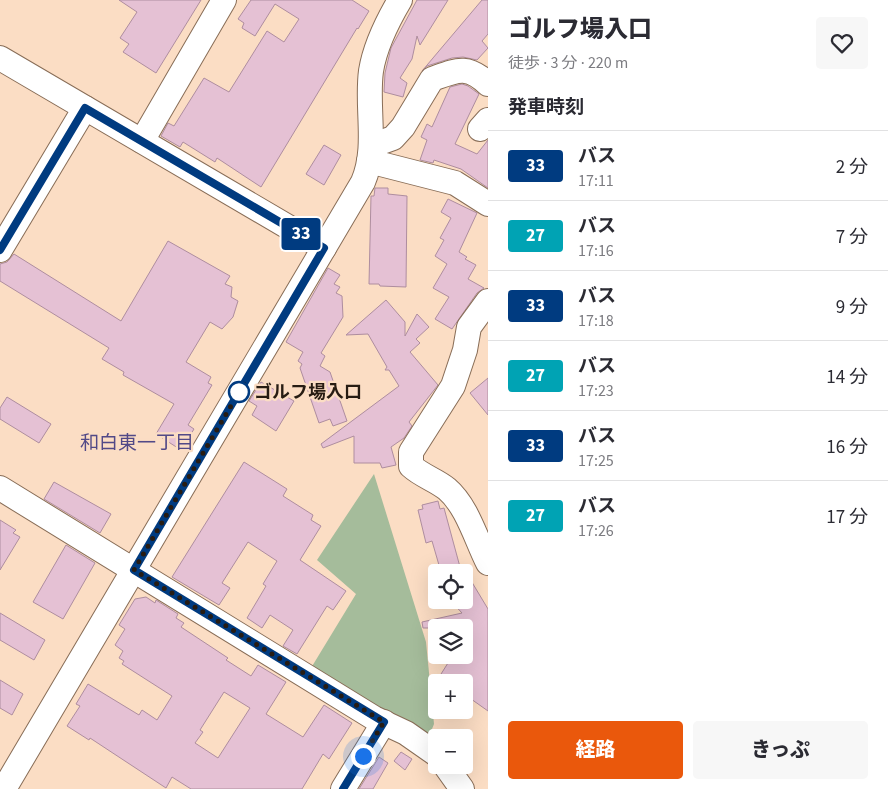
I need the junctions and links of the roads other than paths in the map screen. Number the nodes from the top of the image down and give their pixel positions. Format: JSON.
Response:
{"nodes":[{"id":1,"x":224,"y":0,"type":"edge"},
{"id":2,"x":400,"y":0,"type":"edge"},
{"id":3,"x":0,"y":58,"type":"edge"},
{"id":4,"x":484,"y":73,"type":"edge"},
{"id":5,"x":85,"y":108,"type":"junction"},
{"id":6,"x":142,"y":141,"type":"junction"},
{"id":7,"x":370,"y":154,"type":"junction"},
{"id":8,"x":488,"y":204,"type":"edge"},
{"id":9,"x":324,"y":248,"type":"junction"},
{"id":10,"x":0,"y":250,"type":"edge"},
{"id":11,"x":488,"y":301,"type":"edge"},
{"id":12,"x":0,"y":488,"type":"edge"},
{"id":13,"x":488,"y":563,"type":"edge"},
{"id":14,"x":134,"y":570,"type":"junction"},
{"id":15,"x":384,"y":722,"type":"junction"},
{"id":16,"x":428,"y":748,"type":"edge"},
{"id":17,"x":451,"y":774,"type":"edge"},
{"id":18,"x":4,"y":789,"type":"edge"},
{"id":19,"x":343,"y":789,"type":"edge"},
{"id":20,"x":462,"y":789,"type":"edge"}],
"edges":[{"from":1,"to":6,"type":"street"},
{"from":2,"to":7,"type":"street"},
{"from":3,"to":5,"type":"street"},
{"from":4,"to":7,"type":"street"},
{"from":5,"to":6,"type":"street"},
{"from":5,"to":10,"type":"street"},
{"from":6,"to":9,"type":"street"},
{"from":7,"to":8,"type":"street"},
{"from":7,"to":9,"type":"street"},
{"from":9,"to":14,"type":"street"},
{"from":11,"to":13,"type":"street"},
{"from":12,"to":14,"type":"street"},
{"from":14,"to":15,"type":"street"},
{"from":14,"to":18,"type":"street"},
{"from":15,"to":16,"type":"street"},
{"from":15,"to":19,"type":"street"},
{"from":17,"to":20,"type":"street"}]}
